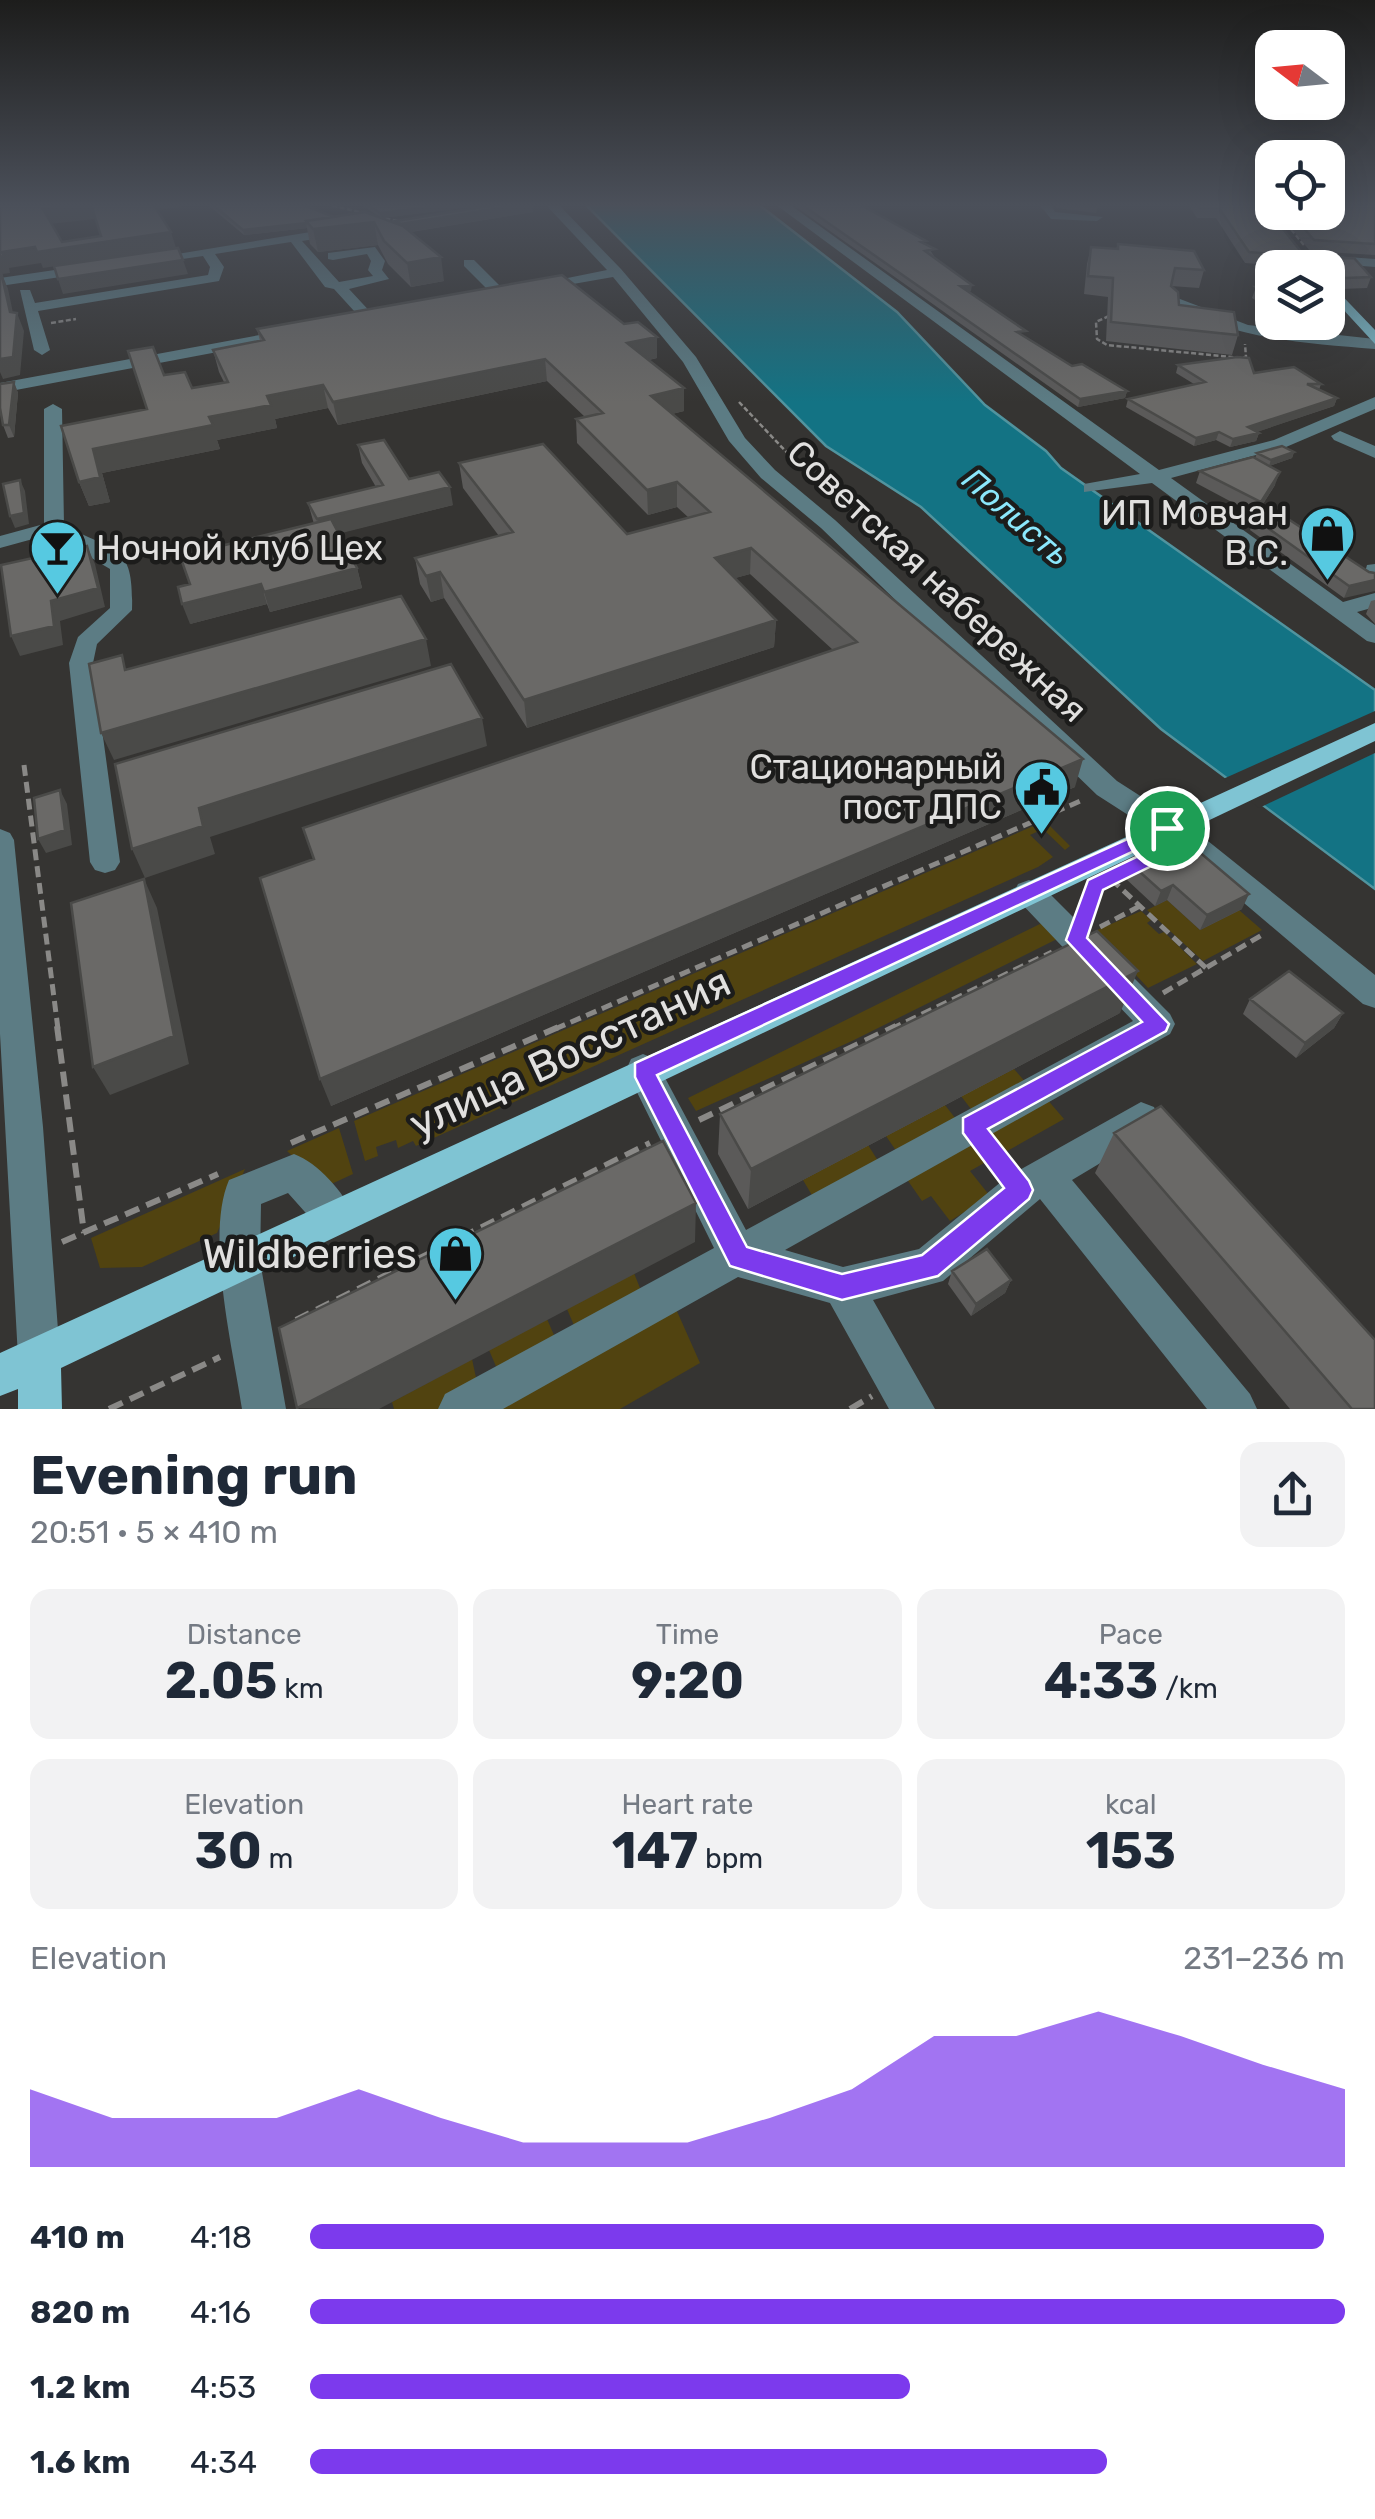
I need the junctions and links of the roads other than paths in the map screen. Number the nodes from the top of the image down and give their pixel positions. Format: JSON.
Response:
{"nodes":[{"id":1,"x":83,"y":270,"type":"edge"},
{"id":2,"x":216,"y":270,"type":"edge"},
{"id":3,"x":319,"y":270,"type":"edge"},
{"id":4,"x":375,"y":270,"type":"edge"},
{"id":5,"x":476,"y":270,"type":"edge"},
{"id":6,"x":614,"y":270,"type":"edge"},
{"id":7,"x":866,"y":270,"type":"edge"},
{"id":8,"x":616,"y":272,"type":"junction"},
{"id":9,"x":22,"y":279,"type":"junction"},
{"id":10,"x":0,"y":282,"type":"edge"},
{"id":11,"x":339,"y":286,"type":"junction"},
{"id":12,"x":502,"y":296,"type":"junction"},
{"id":13,"x":483,"y":299,"type":"edge"},
{"id":14,"x":1175,"y":302,"type":"edge"},
{"id":15,"x":1345,"y":305,"type":"edge"},
{"id":16,"x":30,"y":308,"type":"junction"},
{"id":17,"x":389,"y":316,"type":"edge"},
{"id":18,"x":370,"y":320,"type":"junction"},
{"id":19,"x":352,"y":324,"type":"edge"},
{"id":20,"x":314,"y":330,"type":"edge"},
{"id":21,"x":1375,"y":341,"type":"edge"},
{"id":22,"x":42,"y":350,"type":"dead end"},
{"id":23,"x":0,"y":388,"type":"edge"},
{"id":24,"x":1373,"y":406,"type":"edge"},
{"id":25,"x":52,"y":409,"type":"dead end"},
{"id":26,"x":1340,"y":436,"type":"dead end"},
{"id":27,"x":1375,"y":453,"type":"edge"},
{"id":28,"x":1158,"y":476,"type":"junction"},
{"id":29,"x":1091,"y":488,"type":"dead end"},
{"id":30,"x":54,"y":527,"type":"junction"},
{"id":31,"x":0,"y":542,"type":"edge"},
{"id":32,"x":1375,"y":600,"type":"edge"},
{"id":33,"x":1339,"y":610,"type":"junction"},
{"id":34,"x":1375,"y":636,"type":"edge"},
{"id":35,"x":1375,"y":731,"type":"edge"},
{"id":36,"x":1175,"y":824,"type":"junction"},
{"id":37,"x":0,"y":840,"type":"edge"},
{"id":38,"x":106,"y":862,"type":"dead end"},
{"id":39,"x":1029,"y":892,"type":"junction"},
{"id":40,"x":3,"y":942,"type":"edge"},
{"id":41,"x":1375,"y":994,"type":"edge"},
{"id":42,"x":8,"y":1032,"type":"edge"},
{"id":43,"x":643,"y":1070,"type":"junction"},
{"id":44,"x":1141,"y":1119,"type":"edge"},
{"id":45,"x":1033,"y":1184,"type":"junction"},
{"id":46,"x":335,"y":1216,"type":"junction"},
{"id":47,"x":739,"y":1257,"type":"junction"},
{"id":48,"x":240,"y":1261,"type":"junction"},
{"id":49,"x":842,"y":1287,"type":"junction"},
{"id":50,"x":39,"y":1357,"type":"junction"},
{"id":51,"x":0,"y":1375,"type":"edge"},
{"id":52,"x":40,"y":1409,"type":"edge"},
{"id":53,"x":264,"y":1409,"type":"edge"},
{"id":54,"x":460,"y":1409,"type":"edge"},
{"id":55,"x":913,"y":1409,"type":"edge"},
{"id":56,"x":1235,"y":1409,"type":"edge"}],
"edges":[{"from":1,"to":9,"type":"street"},
{"from":2,"to":16,"type":"street"},
{"from":3,"to":11,"type":"street"},
{"from":4,"to":11,"type":"street"},
{"from":5,"to":12,"type":"street"},
{"from":6,"to":8,"type":"street","name":"Советская набережная"},
{"from":7,"to":28,"type":"street"},
{"from":8,"to":12,"type":"street"},
{"from":8,"to":36,"type":"street","name":"Советская набережная"},
{"from":9,"to":10,"type":"street"},
{"from":9,"to":16,"type":"street"},
{"from":11,"to":18,"type":"street"},
{"from":12,"to":13,"type":"street"},
{"from":14,"to":21,"type":"street"},
{"from":15,"to":21,"type":"main road"},
{"from":16,"to":22,"type":"street"},
{"from":17,"to":18,"type":"street"},
{"from":18,"to":19,"type":"street"},
{"from":20,"to":23,"type":"street"},
{"from":24,"to":28,"type":"street"},
{"from":25,"to":30,"type":"street"},
{"from":26,"to":27,"type":"street"},
{"from":28,"to":29,"type":"street"},
{"from":28,"to":33,"type":"street"},
{"from":30,"to":31,"type":"street"},
{"from":30,"to":38,"type":"street"},
{"from":32,"to":33,"type":"street"},
{"from":33,"to":34,"type":"street"},
{"from":35,"to":36,"type":"main road","name":"улица Восстания"},
{"from":36,"to":39,"type":"main road","name":"улица Восстания"},
{"from":36,"to":41,"type":"street","name":"Советская набережная"},
{"from":37,"to":40,"type":"street"},
{"from":39,"to":43,"type":"main road","name":"улица Восстания"},
{"from":39,"to":47,"type":"street"},
{"from":40,"to":42,"type":"street"},
{"from":42,"to":50,"type":"street"},
{"from":43,"to":46,"type":"main road","name":"улица Восстания"},
{"from":43,"to":47,"type":"street"},
{"from":44,"to":45,"type":"street"},
{"from":45,"to":49,"type":"street"},
{"from":45,"to":56,"type":"street"},
{"from":46,"to":48,"type":"main road","name":"улица Восстания"},
{"from":46,"to":48,"type":"street"},
{"from":47,"to":49,"type":"street"},
{"from":47,"to":54,"type":"street"},
{"from":48,"to":50,"type":"main road","name":"улица Восстания"},
{"from":48,"to":53,"type":"street"},
{"from":49,"to":55,"type":"street"},
{"from":50,"to":51,"type":"main road","name":"улица Восстания"},
{"from":50,"to":52,"type":"main road"}]}
